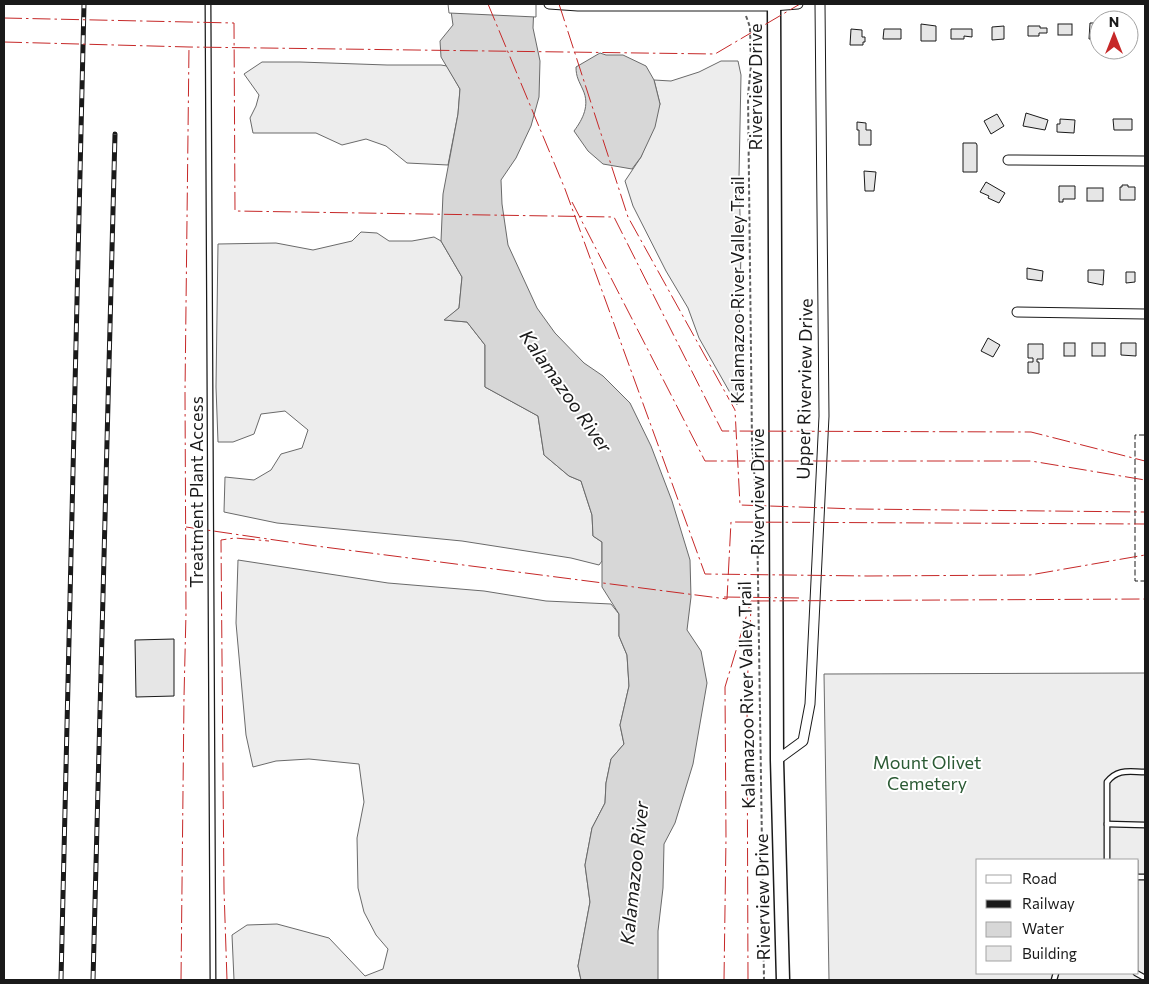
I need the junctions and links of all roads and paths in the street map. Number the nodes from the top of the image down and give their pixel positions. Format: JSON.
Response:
{"nodes":[{"id":1,"x":208,"y":4,"type":"edge"},
{"id":2,"x":549,"y":4,"type":"edge"},
{"id":3,"x":798,"y":4,"type":"edge"},
{"id":4,"x":820,"y":4,"type":"edge"},
{"id":5,"x":578,"y":5,"type":"edge"},
{"id":6,"x":773,"y":5,"type":"edge"},
{"id":7,"x":747,"y":20,"type":"dead end"},
{"id":8,"x":1008,"y":160,"type":"dead end"},
{"id":9,"x":1145,"y":161,"type":"edge"},
{"id":10,"x":1017,"y":312,"type":"dead end"},
{"id":11,"x":1145,"y":314,"type":"edge"},
{"id":12,"x":777,"y":760,"type":"junction"},
{"id":13,"x":1145,"y":772,"type":"edge"},
{"id":14,"x":1107,"y":824,"type":"junction"},
{"id":15,"x":1145,"y":825,"type":"edge"},
{"id":16,"x":1107,"y":859,"type":"edge"},
{"id":17,"x":213,"y":980,"type":"edge"},
{"id":18,"x":764,"y":980,"type":"edge"},
{"id":19,"x":783,"y":980,"type":"edge"}],
"edges":[{"from":1,"to":17,"type":"lane","name":"Treatment Plant Access"},
{"from":2,"to":5,"type":"street"},
{"from":3,"to":6,"type":"street"},
{"from":4,"to":12,"type":"street","name":"Upper Riverview Drive"},
{"from":5,"to":6,"type":"street"},
{"from":6,"to":12,"type":"street","name":"Riverview Drive"},
{"from":7,"to":18,"type":"path","name":"Kalamazoo River Valley Trail"},
{"from":8,"to":9,"type":"street"},
{"from":10,"to":11,"type":"street"},
{"from":12,"to":19,"type":"street","name":"Riverview Drive"},
{"from":13,"to":14,"type":"lane"},
{"from":14,"to":15,"type":"lane"},
{"from":14,"to":16,"type":"lane"}]}
